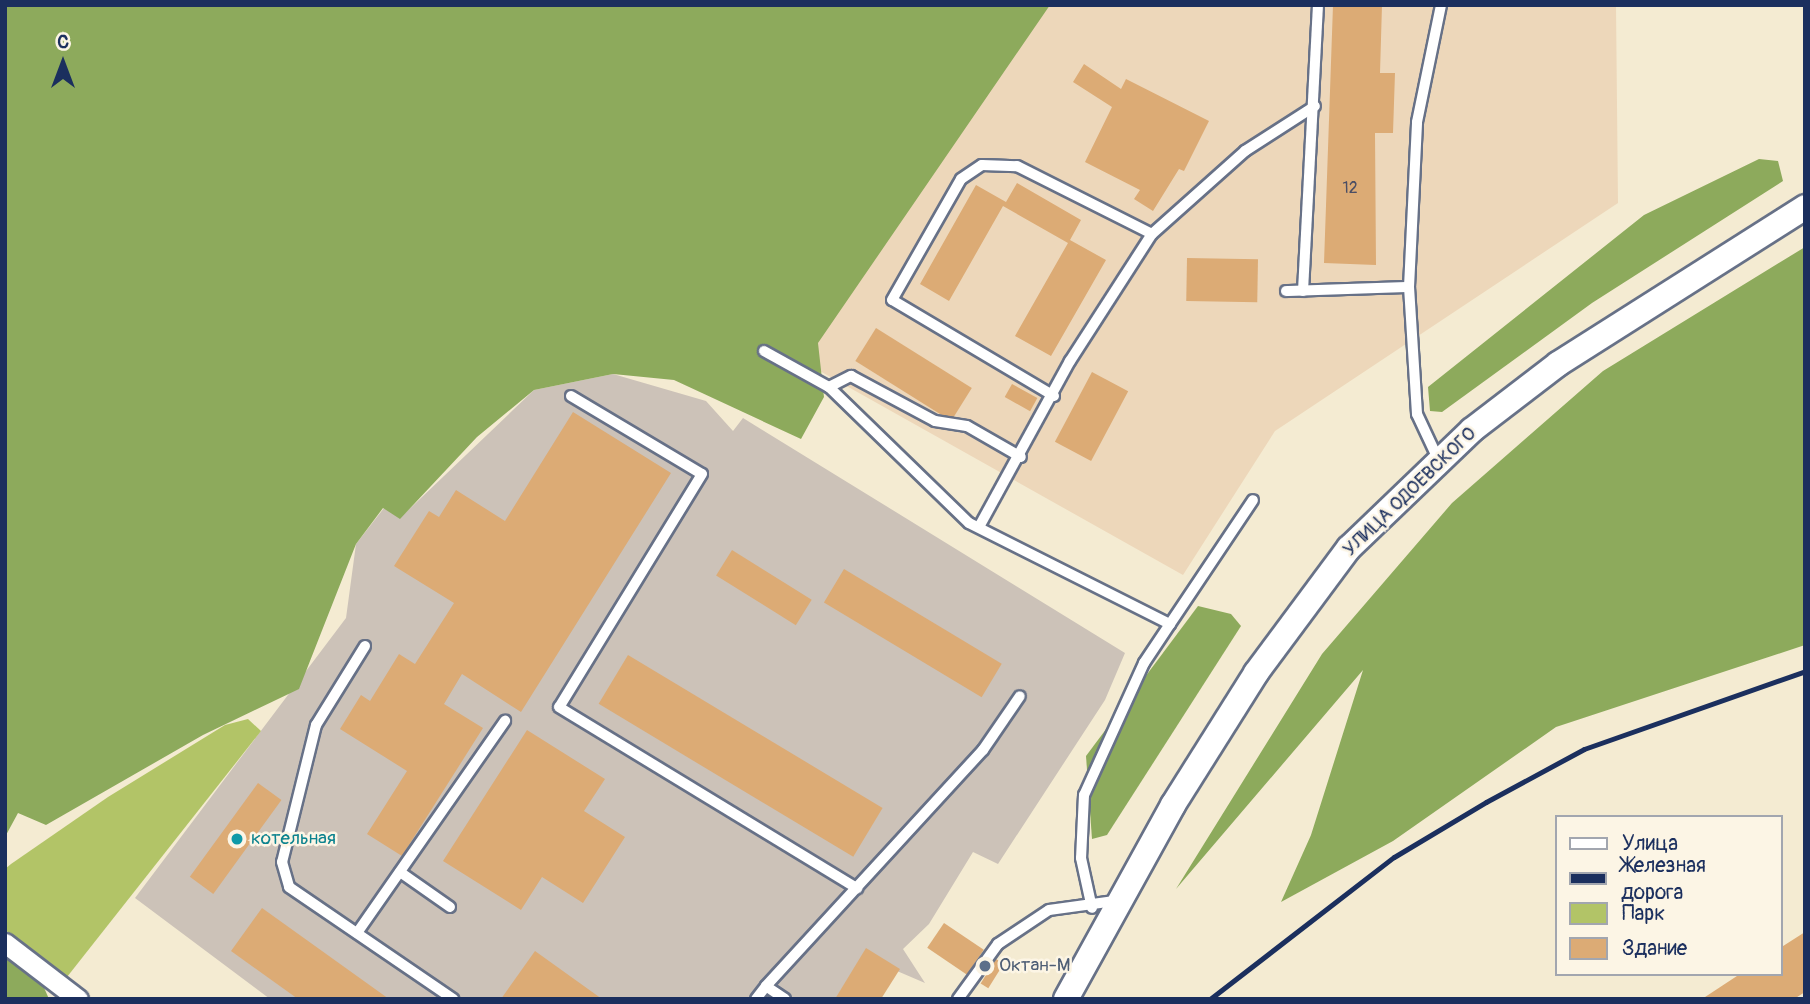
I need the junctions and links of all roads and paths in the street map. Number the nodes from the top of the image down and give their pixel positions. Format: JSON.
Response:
{"nodes":[{"id":1,"x":1318,"y":5,"type":"edge"},
{"id":2,"x":1441,"y":5,"type":"edge"},
{"id":3,"x":1315,"y":106,"type":"junction"},
{"id":4,"x":1805,"y":207,"type":"edge"},
{"id":5,"x":1152,"y":234,"type":"junction"},
{"id":6,"x":1409,"y":287,"type":"junction"},
{"id":7,"x":1286,"y":291,"type":"dead end"},
{"id":8,"x":1303,"y":291,"type":"junction"},
{"id":9,"x":764,"y":351,"type":"dead end"},
{"id":10,"x":830,"y":387,"type":"junction"},
{"id":11,"x":571,"y":396,"type":"dead end"},
{"id":12,"x":1054,"y":396,"type":"junction"},
{"id":13,"x":1021,"y":457,"type":"junction"},
{"id":14,"x":1439,"y":461,"type":"junction"},
{"id":15,"x":1253,"y":500,"type":"dead end"},
{"id":16,"x":978,"y":527,"type":"junction"},
{"id":17,"x":1170,"y":624,"type":"junction"},
{"id":18,"x":365,"y":646,"type":"dead end"},
{"id":19,"x":1020,"y":696,"type":"dead end"},
{"id":20,"x":505,"y":721,"type":"dead end"},
{"id":21,"x":400,"y":872,"type":"junction"},
{"id":22,"x":857,"y":888,"type":"junction"},
{"id":23,"x":1118,"y":900,"type":"junction"},
{"id":24,"x":450,"y":907,"type":"dead end"},
{"id":25,"x":1092,"y":908,"type":"junction"},
{"id":26,"x":357,"y":933,"type":"junction"},
{"id":27,"x":5,"y":943,"type":"edge"},
{"id":28,"x":765,"y":986,"type":"junction"},
{"id":29,"x":78,"y":999,"type":"edge"},
{"id":30,"x":453,"y":999,"type":"edge"},
{"id":31,"x":756,"y":999,"type":"edge"},
{"id":32,"x":785,"y":999,"type":"edge"},
{"id":33,"x":958,"y":999,"type":"edge"},
{"id":34,"x":1066,"y":999,"type":"edge"}],
"edges":[{"from":1,"to":3,"type":"lane"},
{"from":2,"to":6,"type":"lane"},
{"from":3,"to":5,"type":"lane"},
{"from":3,"to":8,"type":"lane"},
{"from":4,"to":14,"type":"street","name":"УЛИЦА ОДОЕВСКОГО"},
{"from":5,"to":12,"type":"lane"},
{"from":5,"to":12,"type":"lane"},
{"from":6,"to":8,"type":"lane"},
{"from":6,"to":14,"type":"lane"},
{"from":7,"to":8,"type":"lane"},
{"from":9,"to":10,"type":"lane"},
{"from":10,"to":13,"type":"lane"},
{"from":10,"to":16,"type":"lane"},
{"from":11,"to":22,"type":"lane"},
{"from":12,"to":13,"type":"lane"},
{"from":13,"to":16,"type":"lane"},
{"from":14,"to":23,"type":"street","name":"УЛИЦА ОДОЕВСКОГО"},
{"from":15,"to":17,"type":"lane"},
{"from":16,"to":17,"type":"lane"},
{"from":17,"to":25,"type":"lane"},
{"from":18,"to":26,"type":"lane"},
{"from":19,"to":22,"type":"lane"},
{"from":20,"to":21,"type":"lane"},
{"from":21,"to":24,"type":"lane"},
{"from":21,"to":26,"type":"lane"},
{"from":22,"to":28,"type":"lane"},
{"from":23,"to":25,"type":"lane"},
{"from":23,"to":34,"type":"street","name":"УЛИЦА ОДОЕВСКОГО"},
{"from":25,"to":33,"type":"lane"},
{"from":26,"to":30,"type":"lane"},
{"from":27,"to":29,"type":"street"},
{"from":28,"to":31,"type":"lane"},
{"from":28,"to":32,"type":"lane"}]}
